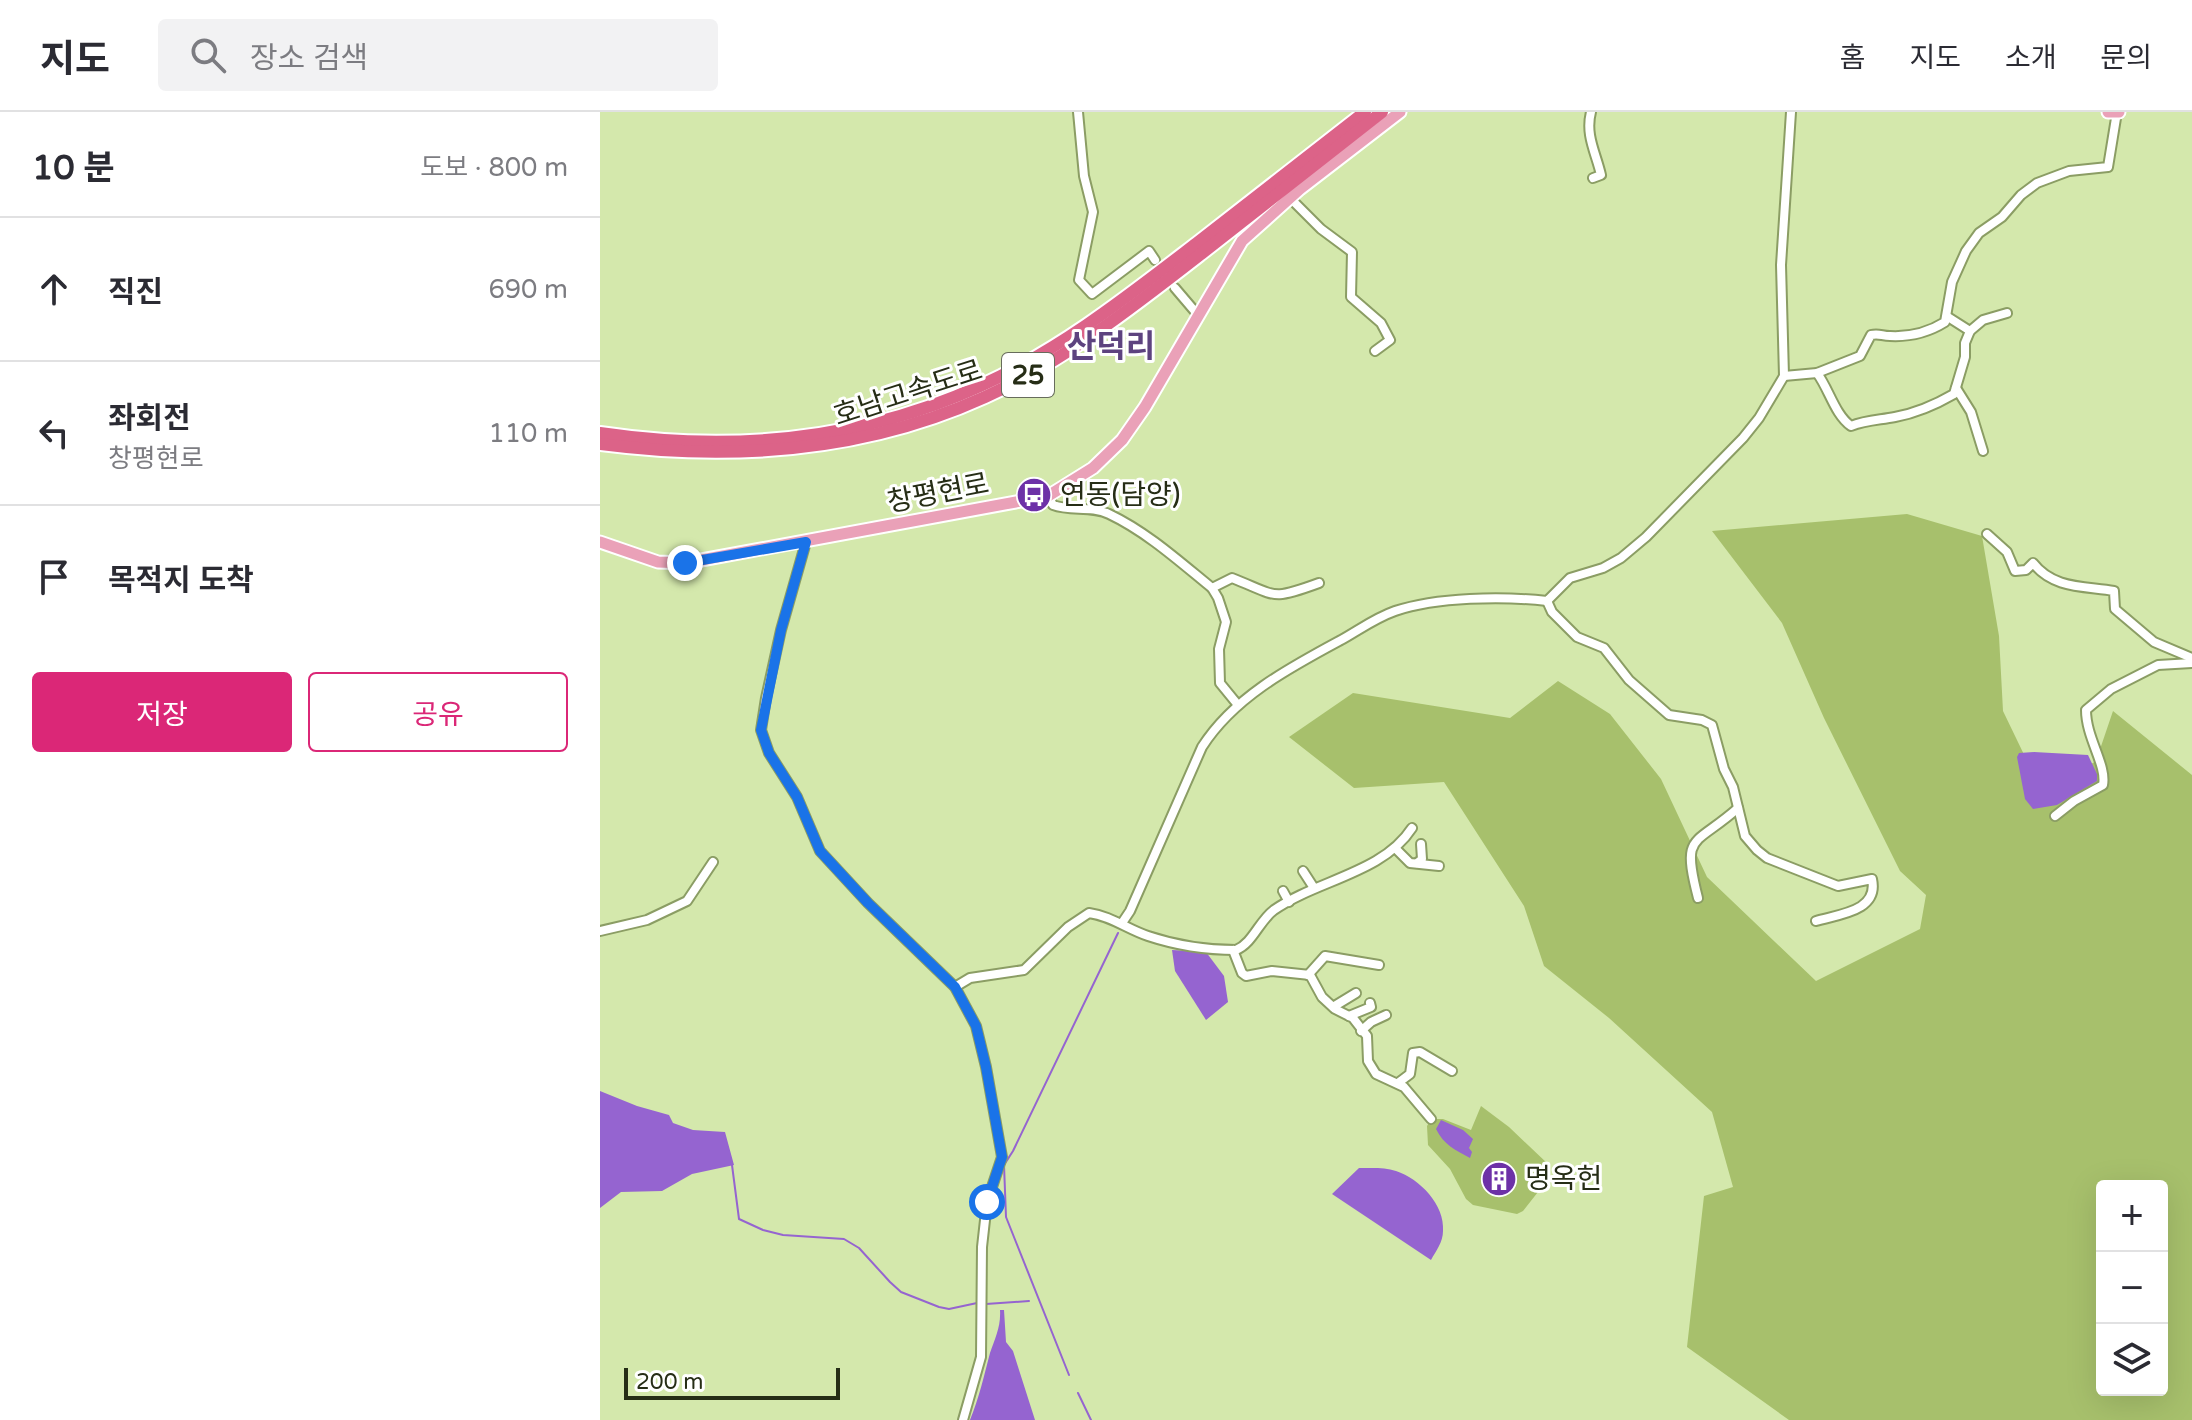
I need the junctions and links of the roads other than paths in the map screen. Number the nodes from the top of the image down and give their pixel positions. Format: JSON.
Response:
{"nodes":[{"id":1,"x":1078,"y":112,"type":"edge"},
{"id":2,"x":1365,"y":112,"type":"edge"},
{"id":3,"x":1382,"y":112,"type":"edge"},
{"id":4,"x":1400,"y":112,"type":"edge"},
{"id":5,"x":1591,"y":112,"type":"edge"},
{"id":6,"x":1791,"y":112,"type":"edge"},
{"id":7,"x":2108,"y":112,"type":"edge"},
{"id":8,"x":2118,"y":112,"type":"edge"},
{"id":9,"x":1593,"y":178,"type":"dead end"},
{"id":10,"x":1290,"y":198,"type":"junction"},
{"id":11,"x":1155,"y":260,"type":"dead end"},
{"id":12,"x":1175,"y":288,"type":"dead end"},
{"id":13,"x":2007,"y":313,"type":"dead end"},
{"id":14,"x":1198,"y":315,"type":"junction"},
{"id":15,"x":1948,"y":317,"type":"junction"},
{"id":16,"x":1970,"y":331,"type":"junction"},
{"id":17,"x":1375,"y":351,"type":"dead end"},
{"id":18,"x":1817,"y":373,"type":"junction"},
{"id":19,"x":1784,"y":376,"type":"junction"},
{"id":20,"x":1956,"y":388,"type":"junction"},
{"id":21,"x":600,"y":433,"type":"edge"},
{"id":22,"x":600,"y":444,"type":"edge"},
{"id":23,"x":1983,"y":451,"type":"dead end"},
{"id":24,"x":1048,"y":496,"type":"junction"},
{"id":25,"x":1987,"y":534,"type":"dead end"},
{"id":26,"x":600,"y":542,"type":"edge"},
{"id":27,"x":806,"y":542,"type":"junction"},
{"id":28,"x":1319,"y":583,"type":"dead end"},
{"id":29,"x":1212,"y":588,"type":"junction"},
{"id":30,"x":1547,"y":601,"type":"junction"},
{"id":31,"x":2192,"y":660,"type":"edge"},
{"id":32,"x":1238,"y":705,"type":"junction"},
{"id":33,"x":1738,"y":808,"type":"junction"},
{"id":34,"x":2055,"y":816,"type":"dead end"},
{"id":35,"x":1412,"y":828,"type":"dead end"},
{"id":36,"x":1421,"y":844,"type":"dead end"},
{"id":37,"x":1395,"y":848,"type":"junction"},
{"id":38,"x":713,"y":862,"type":"dead end"},
{"id":39,"x":1417,"y":863,"type":"junction"},
{"id":40,"x":1439,"y":866,"type":"dead end"},
{"id":41,"x":1303,"y":871,"type":"dead end"},
{"id":42,"x":1314,"y":888,"type":"junction"},
{"id":43,"x":1283,"y":891,"type":"dead end"},
{"id":44,"x":1698,"y":898,"type":"dead end"},
{"id":45,"x":1289,"y":902,"type":"junction"},
{"id":46,"x":1816,"y":921,"type":"dead end"},
{"id":47,"x":1122,"y":923,"type":"junction"},
{"id":48,"x":600,"y":931,"type":"edge"},
{"id":49,"x":1233,"y":950,"type":"junction"},
{"id":50,"x":1379,"y":965,"type":"dead end"},
{"id":51,"x":1308,"y":975,"type":"junction"},
{"id":52,"x":955,"y":987,"type":"junction"},
{"id":53,"x":1356,"y":993,"type":"dead end"},
{"id":54,"x":1370,"y":1003,"type":"dead end"},
{"id":55,"x":1333,"y":1007,"type":"junction"},
{"id":56,"x":1386,"y":1015,"type":"dead end"},
{"id":57,"x":1349,"y":1016,"type":"junction"},
{"id":58,"x":1361,"y":1031,"type":"junction"},
{"id":59,"x":1452,"y":1071,"type":"dead end"},
{"id":60,"x":1398,"y":1083,"type":"junction"},
{"id":61,"x":1431,"y":1119,"type":"dead end"},
{"id":62,"x":963,"y":1420,"type":"edge"}],
"edges":[{"from":1,"to":11,"type":"street"},
{"from":2,"to":21,"type":"highway","name":"호남고속도로","number":"25"},
{"from":3,"to":22,"type":"highway","name":"호남고속도로","number":"25"},
{"from":4,"to":10,"type":"main road","name":"창평현로"},
{"from":5,"to":9,"type":"street"},
{"from":6,"to":19,"type":"street"},
{"from":7,"to":8,"type":"main road"},
{"from":8,"to":15,"type":"street"},
{"from":10,"to":14,"type":"main road","name":"창평현로"},
{"from":10,"to":17,"type":"street"},
{"from":12,"to":14,"type":"street"},
{"from":13,"to":16,"type":"street"},
{"from":14,"to":24,"type":"main road","name":"창평현로"},
{"from":15,"to":16,"type":"street"},
{"from":15,"to":18,"type":"street"},
{"from":16,"to":20,"type":"street"},
{"from":18,"to":19,"type":"street"},
{"from":18,"to":20,"type":"street"},
{"from":19,"to":30,"type":"street"},
{"from":20,"to":23,"type":"street"},
{"from":24,"to":27,"type":"main road","name":"창평현로"},
{"from":24,"to":29,"type":"street"},
{"from":25,"to":31,"type":"street"},
{"from":26,"to":27,"type":"main road","name":"창평현로"},
{"from":27,"to":52,"type":"street"},
{"from":28,"to":29,"type":"street"},
{"from":29,"to":32,"type":"street"},
{"from":30,"to":32,"type":"street"},
{"from":30,"to":33,"type":"street"},
{"from":31,"to":34,"type":"street"},
{"from":32,"to":47,"type":"street"},
{"from":33,"to":44,"type":"street"},
{"from":33,"to":46,"type":"street"},
{"from":35,"to":37,"type":"street"},
{"from":36,"to":39,"type":"street"},
{"from":37,"to":39,"type":"street"},
{"from":37,"to":42,"type":"street"},
{"from":38,"to":48,"type":"street"},
{"from":39,"to":40,"type":"street"},
{"from":41,"to":42,"type":"street"},
{"from":42,"to":45,"type":"street"},
{"from":43,"to":45,"type":"street"},
{"from":45,"to":49,"type":"street"},
{"from":47,"to":49,"type":"street"},
{"from":47,"to":52,"type":"street"},
{"from":49,"to":51,"type":"street"},
{"from":50,"to":51,"type":"street"},
{"from":51,"to":55,"type":"street"},
{"from":52,"to":62,"type":"street"},
{"from":53,"to":55,"type":"street"},
{"from":54,"to":57,"type":"street"},
{"from":55,"to":57,"type":"street"},
{"from":56,"to":58,"type":"street"},
{"from":57,"to":58,"type":"street"},
{"from":58,"to":60,"type":"street"},
{"from":59,"to":60,"type":"street"},
{"from":60,"to":61,"type":"street"}]}
